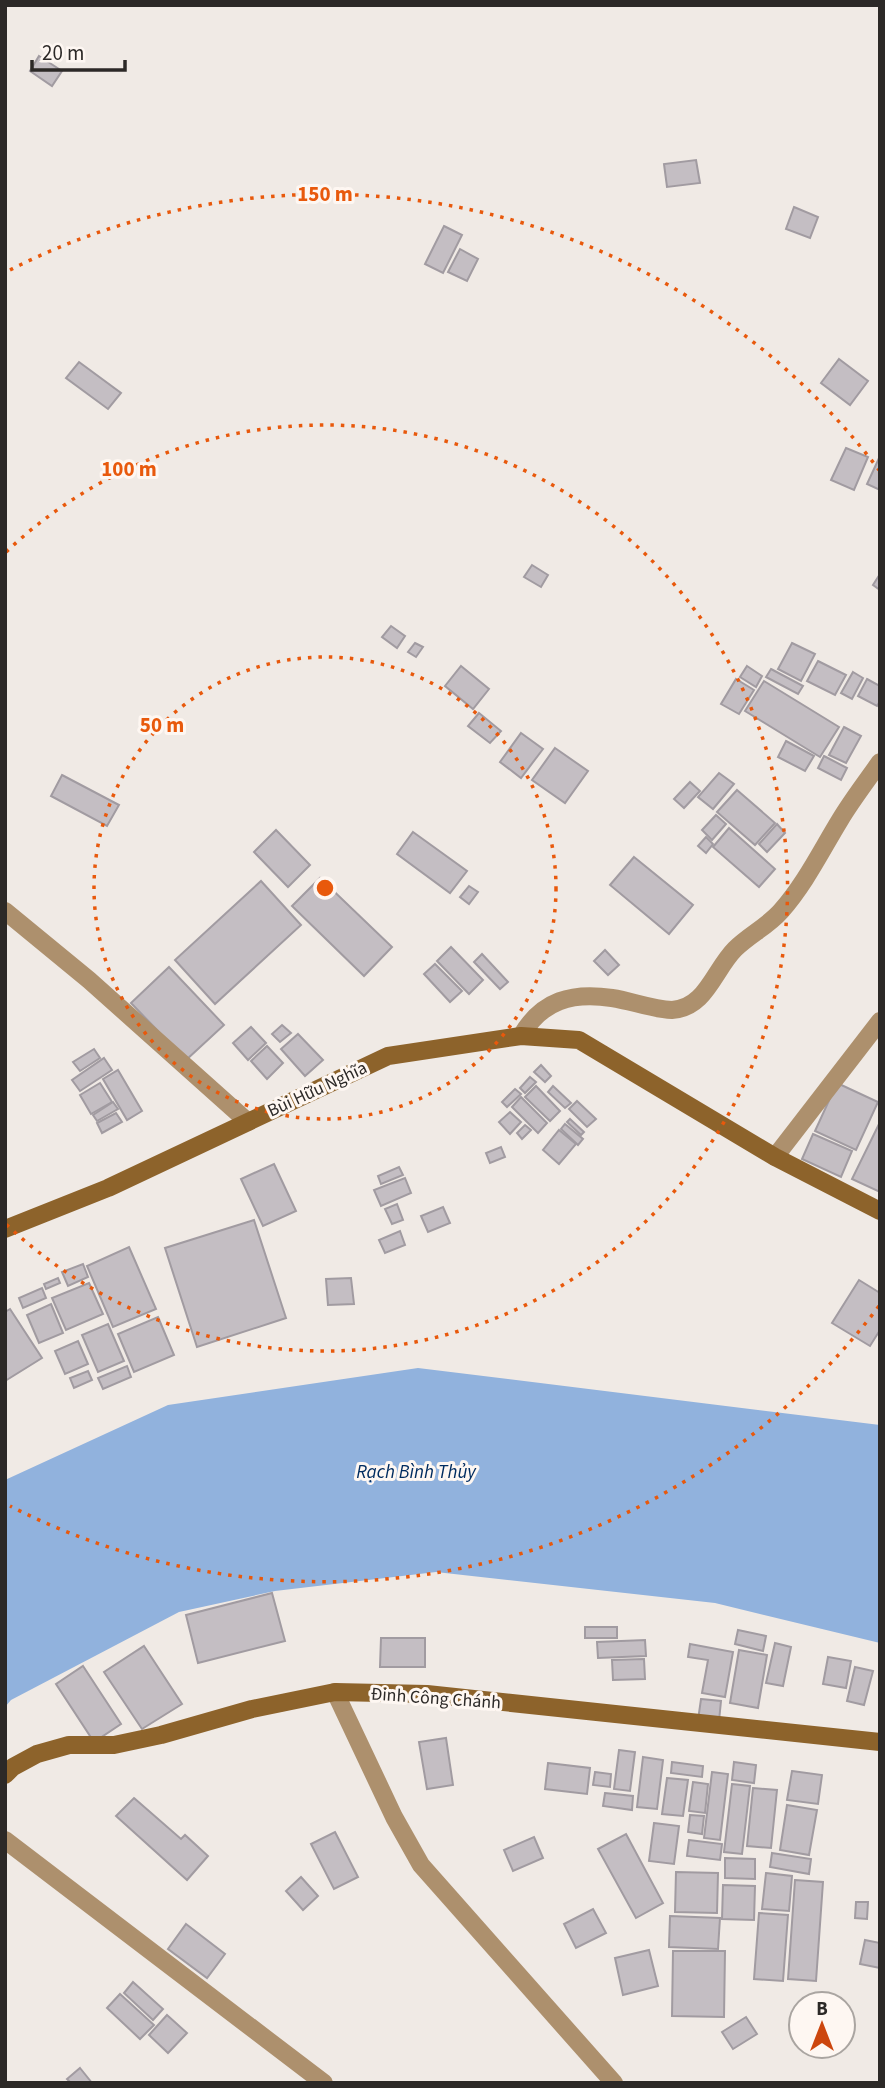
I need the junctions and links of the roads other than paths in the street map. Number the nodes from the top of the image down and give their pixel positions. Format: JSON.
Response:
{"nodes":[{"id":1,"x":880,"y":762,"type":"edge"},
{"id":2,"x":5,"y":911,"type":"edge"},
{"id":3,"x":880,"y":1021,"type":"edge"},
{"id":4,"x":522,"y":1036,"type":"junction"},
{"id":5,"x":248,"y":1122,"type":"junction"},
{"id":6,"x":775,"y":1157,"type":"junction"},
{"id":7,"x":880,"y":1211,"type":"edge"},
{"id":8,"x":5,"y":1229,"type":"edge"},
{"id":9,"x":335,"y":1692,"type":"junction"},
{"id":10,"x":880,"y":1742,"type":"edge"},
{"id":11,"x":5,"y":1775,"type":"edge"},
{"id":12,"x":5,"y":1840,"type":"edge"},
{"id":13,"x":324,"y":2083,"type":"edge"},
{"id":14,"x":614,"y":2083,"type":"edge"}],
"edges":[{"from":1,"to":4,"type":"street"},
{"from":2,"to":5,"type":"street"},
{"from":3,"to":6,"type":"street"},
{"from":4,"to":5,"type":"main road","name":"Bùi Hữu Nghĩa"},
{"from":4,"to":6,"type":"main road","name":"Bùi Hữu Nghĩa"},
{"from":5,"to":8,"type":"main road","name":"Bùi Hữu Nghĩa"},
{"from":6,"to":7,"type":"main road"},
{"from":9,"to":10,"type":"main road","name":"Đinh Công Chánh"},
{"from":9,"to":11,"type":"main road","name":"Đinh Công Chánh"},
{"from":9,"to":14,"type":"street"},
{"from":12,"to":13,"type":"street"}]}
